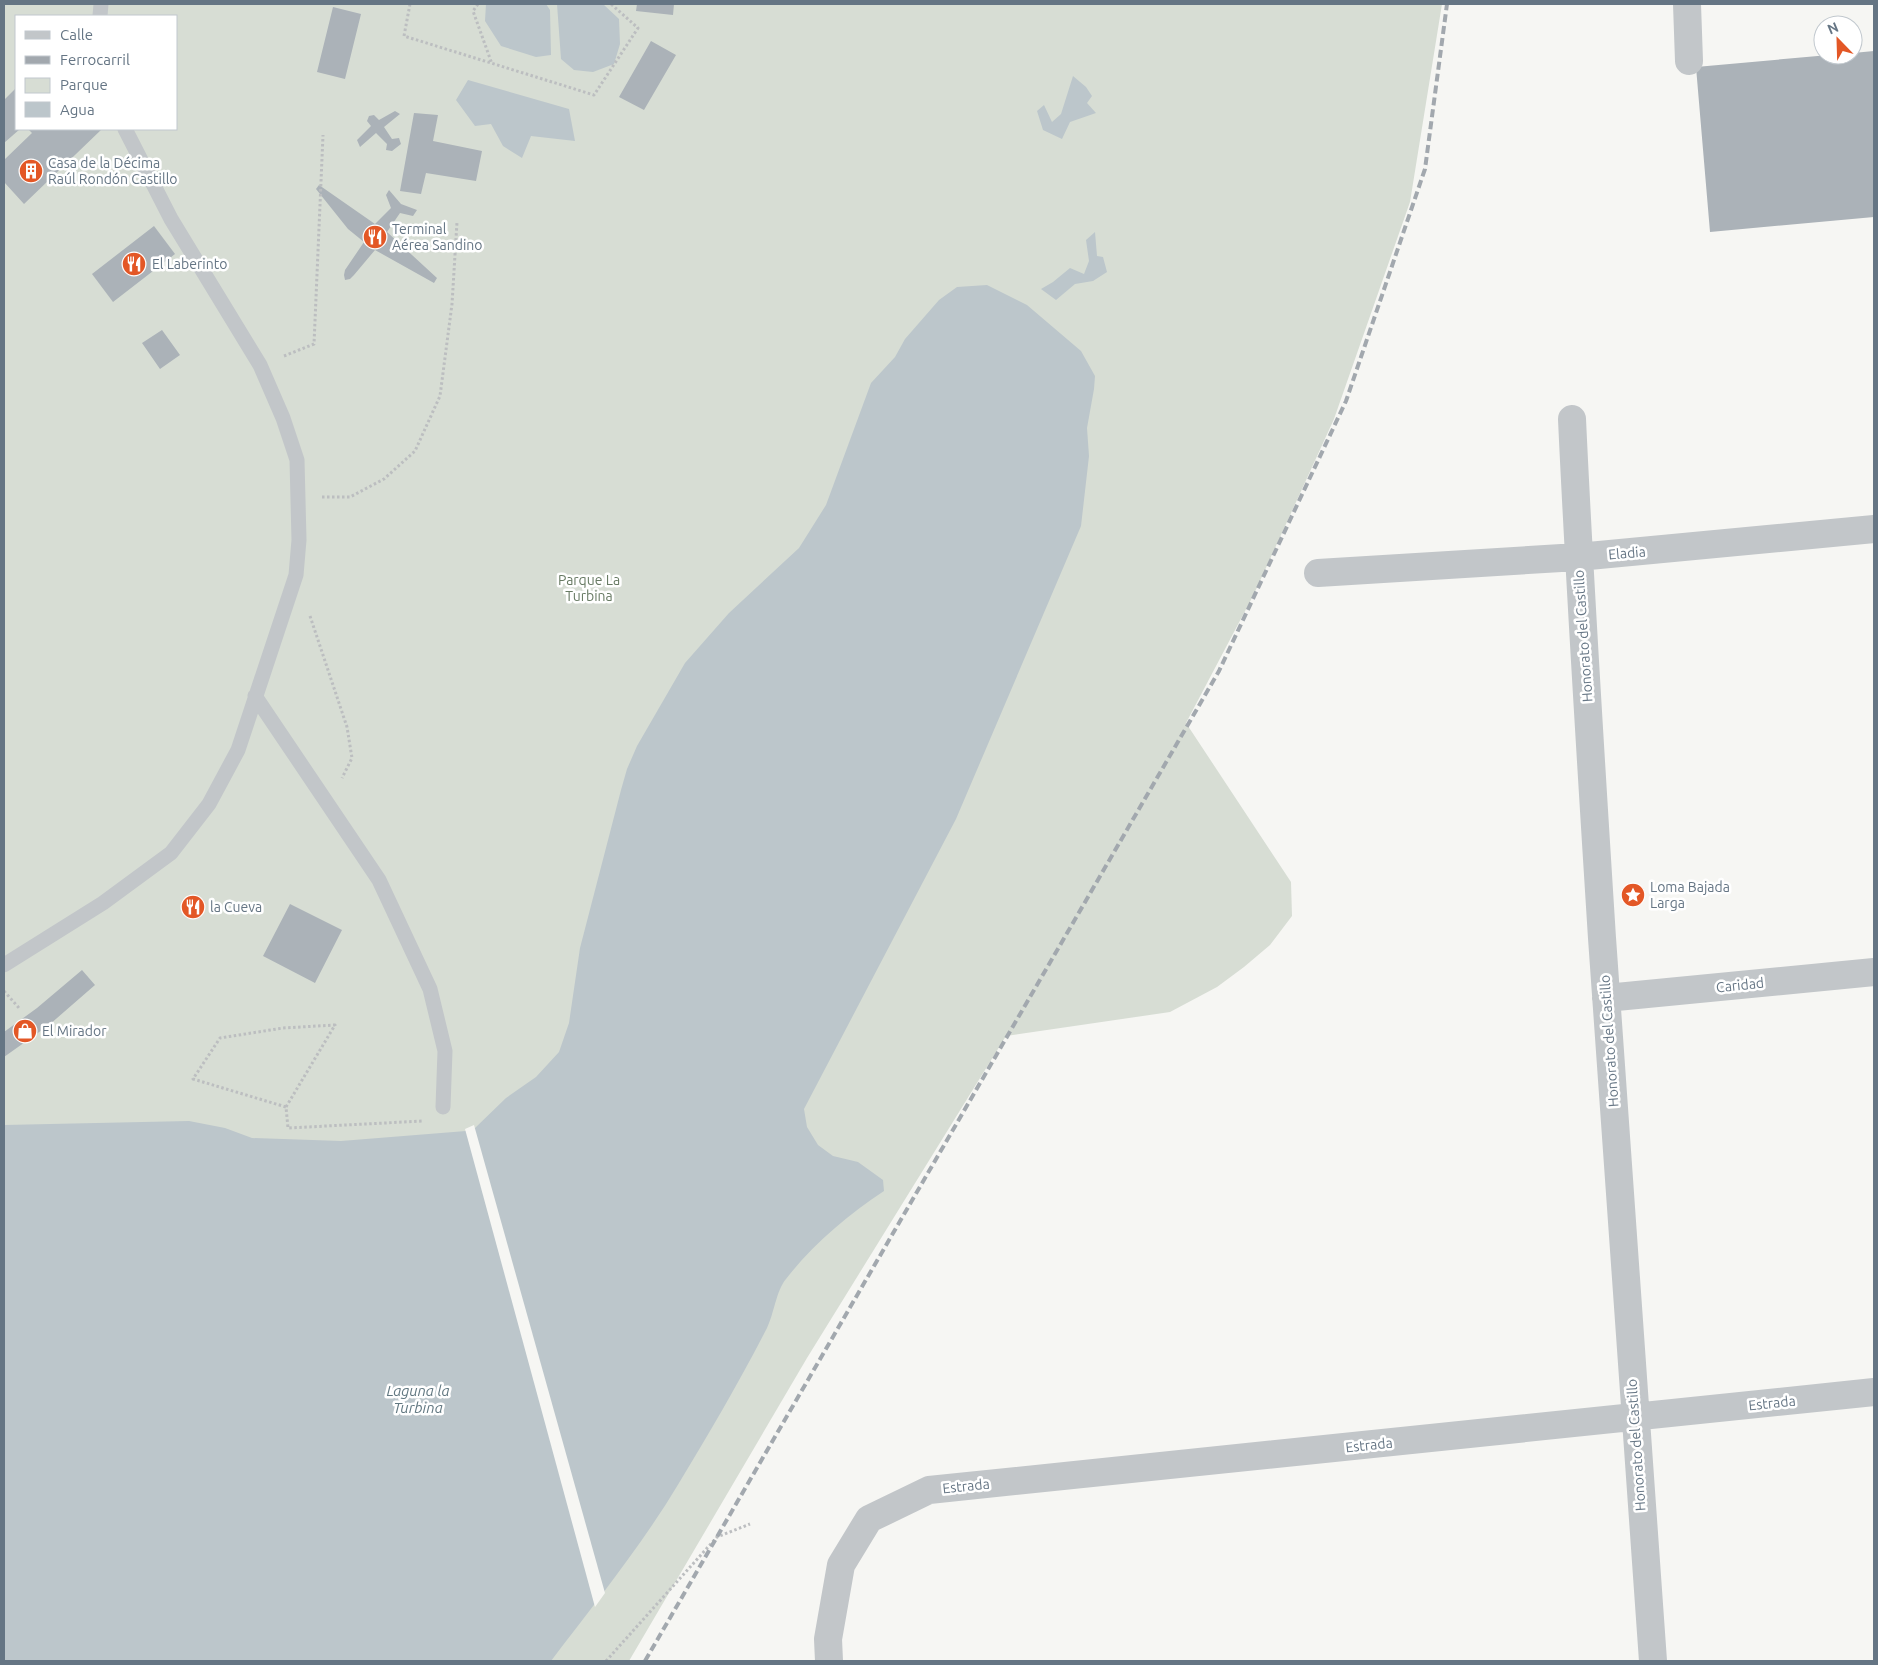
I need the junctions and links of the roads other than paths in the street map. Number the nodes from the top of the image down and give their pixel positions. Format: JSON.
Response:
{"nodes":[{"id":1,"x":1687,"y":4,"type":"edge"},
{"id":2,"x":1689,"y":61,"type":"dead end"},
{"id":3,"x":126,"y":130,"type":"edge"},
{"id":4,"x":1572,"y":419,"type":"dead end"},
{"id":5,"x":1874,"y":529,"type":"edge"},
{"id":6,"x":1578,"y":557,"type":"junction"},
{"id":7,"x":1318,"y":573,"type":"dead end"},
{"id":8,"x":255,"y":696,"type":"junction"},
{"id":9,"x":4,"y":965,"type":"edge"},
{"id":10,"x":1874,"y":972,"type":"edge"},
{"id":11,"x":1606,"y":998,"type":"junction"},
{"id":12,"x":443,"y":1107,"type":"dead end"},
{"id":13,"x":1874,"y":1392,"type":"edge"},
{"id":14,"x":1634,"y":1418,"type":"junction"},
{"id":15,"x":829,"y":1661,"type":"edge"},
{"id":16,"x":1653,"y":1661,"type":"edge"}],
"edges":[{"from":1,"to":2,"type":"street"},
{"from":3,"to":8,"type":"lane"},
{"from":4,"to":6,"type":"street","name":"Honorato del Castillo"},
{"from":5,"to":6,"type":"street","name":"Eladia"},
{"from":6,"to":7,"type":"street","name":"Eladia"},
{"from":6,"to":11,"type":"street","name":"Honorato del Castillo"},
{"from":8,"to":9,"type":"lane"},
{"from":8,"to":12,"type":"lane"},
{"from":10,"to":11,"type":"street","name":"Caridad"},
{"from":11,"to":14,"type":"street","name":"Honorato del Castillo"},
{"from":13,"to":14,"type":"street","name":"Estrada"},
{"from":14,"to":15,"type":"street","name":"Estrada"},
{"from":14,"to":16,"type":"street","name":"Honorato del Castillo"}]}
